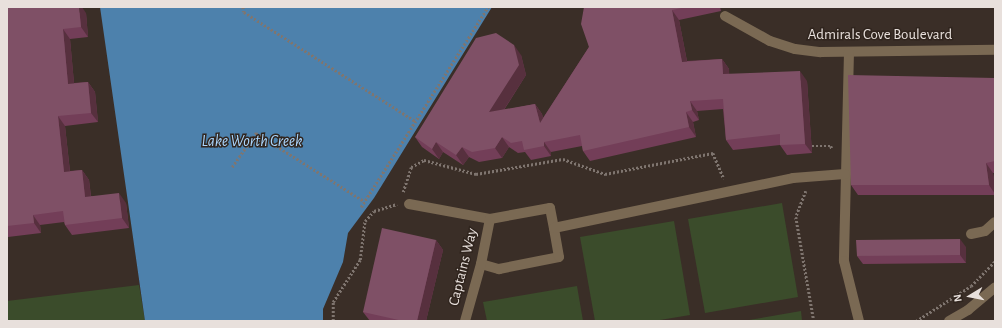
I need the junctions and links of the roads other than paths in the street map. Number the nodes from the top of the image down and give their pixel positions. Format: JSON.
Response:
{"nodes":[{"id":1,"x":725,"y":16,"type":"dead end"},
{"id":2,"x":995,"y":50,"type":"edge"},
{"id":3,"x":849,"y":52,"type":"junction"},
{"id":4,"x":845,"y":174,"type":"junction"},
{"id":5,"x":409,"y":204,"type":"dead end"},
{"id":6,"x":490,"y":219,"type":"junction"},
{"id":7,"x":995,"y":222,"type":"edge"},
{"id":8,"x":554,"y":228,"type":"junction"},
{"id":9,"x":971,"y":234,"type":"dead end"},
{"id":10,"x":481,"y":264,"type":"junction"},
{"id":11,"x":995,"y":287,"type":"edge"},
{"id":12,"x":465,"y":321,"type":"edge"},
{"id":13,"x":859,"y":321,"type":"edge"},
{"id":14,"x":949,"y":321,"type":"edge"}],
"edges":[{"from":1,"to":3,"type":"street","name":"Admirals Cove Boulevard"},
{"from":2,"to":3,"type":"street","name":"Admirals Cove Boulevard"},
{"from":3,"to":4,"type":"street"},
{"from":4,"to":8,"type":"street"},
{"from":4,"to":13,"type":"street"},
{"from":5,"to":6,"type":"street"},
{"from":6,"to":8,"type":"street"},
{"from":6,"to":10,"type":"street","name":"Captains Way"},
{"from":7,"to":9,"type":"street"},
{"from":8,"to":10,"type":"street"},
{"from":10,"to":12,"type":"street","name":"Captains Way"},
{"from":11,"to":14,"type":"street"}]}
